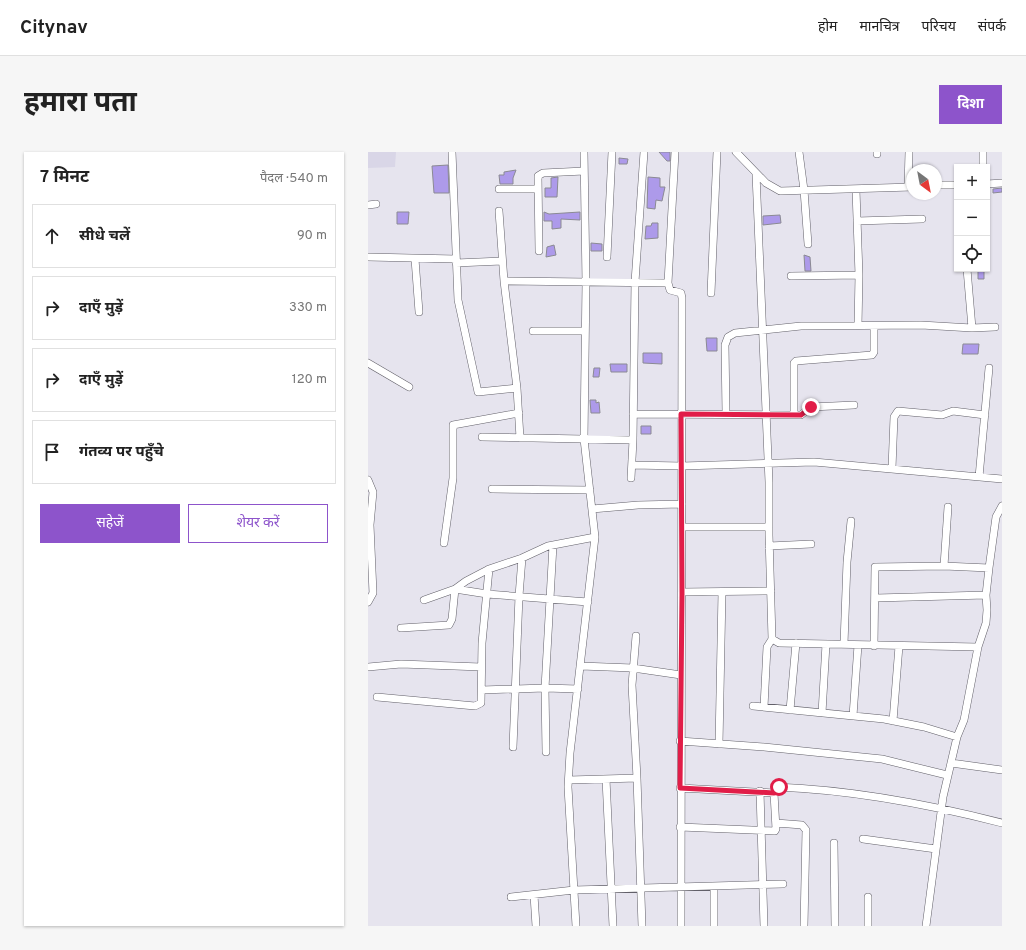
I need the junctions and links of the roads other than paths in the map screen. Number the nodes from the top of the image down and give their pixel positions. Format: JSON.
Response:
{"nodes":[{"id":1,"x":452,"y":152,"type":"edge"},
{"id":2,"x":584,"y":152,"type":"edge"},
{"id":3,"x":612,"y":152,"type":"edge"},
{"id":4,"x":644,"y":152,"type":"edge"},
{"id":5,"x":675,"y":152,"type":"edge"},
{"id":6,"x":717,"y":152,"type":"edge"},
{"id":7,"x":736,"y":152,"type":"edge"},
{"id":8,"x":799,"y":152,"type":"edge"},
{"id":9,"x":909,"y":152,"type":"edge"},
{"id":10,"x":983,"y":152,"type":"edge"},
{"id":11,"x":909,"y":164,"type":"edge"},
{"id":12,"x":983,"y":164,"type":"edge"},
{"id":13,"x":584,"y":171,"type":"junction"},
{"id":14,"x":756,"y":174,"type":"junction"},
{"id":15,"x":1002,"y":183,"type":"edge"},
{"id":16,"x":990,"y":184,"type":"edge"},
{"id":17,"x":954,"y":185,"type":"edge"},
{"id":18,"x":942,"y":186,"type":"edge"},
{"id":19,"x":906,"y":187,"type":"edge"},
{"id":20,"x":499,"y":189,"type":"dead end"},
{"id":21,"x":538,"y":189,"type":"junction"},
{"id":22,"x":804,"y":190,"type":"junction"},
{"id":23,"x":856,"y":190,"type":"junction"},
{"id":24,"x":376,"y":204,"type":"dead end"},
{"id":25,"x":368,"y":205,"type":"edge"},
{"id":26,"x":499,"y":211,"type":"dead end"},
{"id":27,"x":922,"y":218,"type":"dead end"},
{"id":28,"x":857,"y":221,"type":"junction"},
{"id":29,"x":808,"y":244,"type":"dead end"},
{"id":30,"x":540,"y":251,"type":"dead end"},
{"id":31,"x":607,"y":257,"type":"dead end"},
{"id":32,"x":368,"y":258,"type":"edge"},
{"id":33,"x":416,"y":259,"type":"junction"},
{"id":34,"x":456,"y":261,"type":"junction"},
{"id":35,"x":502,"y":261,"type":"junction"},
{"id":36,"x":967,"y":272,"type":"edge"},
{"id":37,"x":859,"y":275,"type":"junction"},
{"id":38,"x":791,"y":276,"type":"dead end"},
{"id":39,"x":504,"y":282,"type":"junction"},
{"id":40,"x":586,"y":282,"type":"junction"},
{"id":41,"x":635,"y":282,"type":"junction"},
{"id":42,"x":668,"y":283,"type":"junction"},
{"id":43,"x":711,"y":293,"type":"dead end"},
{"id":44,"x":419,"y":312,"type":"dead end"},
{"id":45,"x":858,"y":326,"type":"junction"},
{"id":46,"x":874,"y":326,"type":"junction"},
{"id":47,"x":996,"y":327,"type":"dead end"},
{"id":48,"x":972,"y":328,"type":"junction"},
{"id":49,"x":764,"y":330,"type":"junction"},
{"id":50,"x":533,"y":331,"type":"dead end"},
{"id":51,"x":584,"y":331,"type":"junction"},
{"id":52,"x":368,"y":363,"type":"edge"},
{"id":53,"x":989,"y":368,"type":"dead end"},
{"id":54,"x":409,"y":388,"type":"dead end"},
{"id":55,"x":517,"y":388,"type":"junction"},
{"id":56,"x":854,"y":405,"type":"dead end"},
{"id":57,"x":519,"y":413,"type":"junction"},
{"id":58,"x":726,"y":413,"type":"junction"},
{"id":59,"x":634,"y":414,"type":"junction"},
{"id":60,"x":681,"y":414,"type":"junction"},
{"id":61,"x":766,"y":414,"type":"junction"},
{"id":62,"x":794,"y":415,"type":"junction"},
{"id":63,"x":985,"y":415,"type":"junction"},
{"id":64,"x":482,"y":437,"type":"dead end"},
{"id":65,"x":520,"y":438,"type":"junction"},
{"id":66,"x":584,"y":439,"type":"junction"},
{"id":67,"x":633,"y":440,"type":"junction"},
{"id":68,"x":768,"y":464,"type":"junction"},
{"id":69,"x":632,"y":465,"type":"junction"},
{"id":70,"x":682,"y":466,"type":"junction"},
{"id":71,"x":892,"y":468,"type":"junction"},
{"id":72,"x":979,"y":477,"type":"junction"},
{"id":73,"x":631,"y":478,"type":"dead end"},
{"id":74,"x":1002,"y":479,"type":"edge"},
{"id":75,"x":368,"y":480,"type":"edge"},
{"id":76,"x":492,"y":489,"type":"dead end"},
{"id":77,"x":590,"y":490,"type":"junction"},
{"id":78,"x":682,"y":504,"type":"junction"},
{"id":79,"x":1002,"y":506,"type":"edge"},
{"id":80,"x":948,"y":507,"type":"dead end"},
{"id":81,"x":592,"y":509,"type":"junction"},
{"id":82,"x":851,"y":521,"type":"dead end"},
{"id":83,"x":682,"y":526,"type":"junction"},
{"id":84,"x":769,"y":527,"type":"junction"},
{"id":85,"x":596,"y":537,"type":"junction"},
{"id":86,"x":444,"y":543,"type":"dead end"},
{"id":87,"x":811,"y":544,"type":"dead end"},
{"id":88,"x":553,"y":545,"type":"junction"},
{"id":89,"x":769,"y":546,"type":"junction"},
{"id":90,"x":522,"y":558,"type":"junction"},
{"id":91,"x":944,"y":566,"type":"junction"},
{"id":92,"x":989,"y":568,"type":"junction"},
{"id":93,"x":489,"y":569,"type":"junction"},
{"id":94,"x":370,"y":572,"type":"edge"},
{"id":95,"x":455,"y":589,"type":"junction"},
{"id":96,"x":771,"y":591,"type":"junction"},
{"id":97,"x":682,"y":592,"type":"junction"},
{"id":98,"x":722,"y":592,"type":"junction"},
{"id":99,"x":487,"y":594,"type":"junction"},
{"id":100,"x":986,"y":595,"type":"junction"},
{"id":101,"x":518,"y":596,"type":"junction"},
{"id":102,"x":876,"y":598,"type":"junction"},
{"id":103,"x":424,"y":600,"type":"dead end"},
{"id":104,"x":551,"y":600,"type":"junction"},
{"id":105,"x":368,"y":602,"type":"edge"},
{"id":106,"x":588,"y":602,"type":"junction"},
{"id":107,"x":401,"y":628,"type":"dead end"},
{"id":108,"x":636,"y":636,"type":"dead end"},
{"id":109,"x":772,"y":640,"type":"junction"},
{"id":110,"x":796,"y":643,"type":"junction"},
{"id":111,"x":826,"y":644,"type":"junction"},
{"id":112,"x":844,"y":644,"type":"junction"},
{"id":113,"x":858,"y":645,"type":"junction"},
{"id":114,"x":874,"y":646,"type":"junction"},
{"id":115,"x":899,"y":646,"type":"junction"},
{"id":116,"x":978,"y":647,"type":"junction"},
{"id":117,"x":581,"y":666,"type":"junction"},
{"id":118,"x":368,"y":667,"type":"edge"},
{"id":119,"x":481,"y":667,"type":"junction"},
{"id":120,"x":633,"y":668,"type":"junction"},
{"id":121,"x":681,"y":675,"type":"junction"},
{"id":122,"x":545,"y":688,"type":"junction"},
{"id":123,"x":514,"y":689,"type":"junction"},
{"id":124,"x":578,"y":689,"type":"junction"},
{"id":125,"x":482,"y":690,"type":"junction"},
{"id":126,"x":377,"y":697,"type":"dead end"},
{"id":127,"x":753,"y":706,"type":"dead end"},
{"id":128,"x":764,"y":707,"type":"junction"},
{"id":129,"x":790,"y":710,"type":"junction"},
{"id":130,"x":822,"y":713,"type":"junction"},
{"id":131,"x":853,"y":716,"type":"junction"},
{"id":132,"x":893,"y":721,"type":"junction"},
{"id":133,"x":957,"y":737,"type":"junction"},
{"id":134,"x":680,"y":741,"type":"junction"},
{"id":135,"x":719,"y":744,"type":"junction"},
{"id":136,"x":514,"y":747,"type":"dead end"},
{"id":137,"x":546,"y":752,"type":"dead end"},
{"id":138,"x":951,"y":763,"type":"junction"},
{"id":139,"x":1002,"y":770,"type":"edge"},
{"id":140,"x":947,"y":776,"type":"junction"},
{"id":141,"x":638,"y":778,"type":"junction"},
{"id":142,"x":606,"y":779,"type":"junction"},
{"id":143,"x":569,"y":780,"type":"junction"},
{"id":144,"x":680,"y":788,"type":"junction"},
{"id":145,"x":760,"y":791,"type":"junction"},
{"id":146,"x":774,"y":793,"type":"junction"},
{"id":147,"x":941,"y":807,"type":"junction"},
{"id":148,"x":1002,"y":822,"type":"edge"},
{"id":149,"x":776,"y":823,"type":"junction"},
{"id":150,"x":680,"y":827,"type":"junction"},
{"id":151,"x":761,"y":831,"type":"junction"},
{"id":152,"x":863,"y":839,"type":"dead end"},
{"id":153,"x":834,"y":843,"type":"dead end"},
{"id":154,"x":936,"y":849,"type":"junction"},
{"id":155,"x":783,"y":884,"type":"dead end"},
{"id":156,"x":762,"y":885,"type":"junction"},
{"id":157,"x":681,"y":886,"type":"junction"},
{"id":158,"x":714,"y":887,"type":"junction"},
{"id":159,"x":612,"y":889,"type":"junction"},
{"id":160,"x":641,"y":889,"type":"junction"},
{"id":161,"x":574,"y":890,"type":"junction"},
{"id":162,"x":534,"y":894,"type":"junction"},
{"id":163,"x":510,"y":897,"type":"dead end"},
{"id":164,"x":868,"y":897,"type":"dead end"},
{"id":165,"x":536,"y":926,"type":"edge"},
{"id":166,"x":576,"y":926,"type":"edge"},
{"id":167,"x":613,"y":926,"type":"edge"},
{"id":168,"x":642,"y":926,"type":"edge"},
{"id":169,"x":681,"y":926,"type":"edge"},
{"id":170,"x":714,"y":926,"type":"edge"},
{"id":171,"x":764,"y":926,"type":"edge"},
{"id":172,"x":804,"y":926,"type":"edge"},
{"id":173,"x":835,"y":926,"type":"edge"},
{"id":174,"x":868,"y":926,"type":"edge"},
{"id":175,"x":926,"y":926,"type":"edge"}],
"edges":[{"from":1,"to":34,"type":"street"},
{"from":2,"to":13,"type":"street"},
{"from":3,"to":31,"type":"street"},
{"from":4,"to":41,"type":"street"},
{"from":5,"to":42,"type":"street"},
{"from":6,"to":43,"type":"street"},
{"from":7,"to":14,"type":"street"},
{"from":8,"to":22,"type":"street"},
{"from":9,"to":11,"type":"street"},
{"from":10,"to":12,"type":"street"},
{"from":13,"to":21,"type":"street"},
{"from":13,"to":40,"type":"street"},
{"from":14,"to":22,"type":"street"},
{"from":14,"to":49,"type":"street"},
{"from":15,"to":16,"type":"street"},
{"from":17,"to":18,"type":"street"},
{"from":19,"to":23,"type":"street"},
{"from":20,"to":21,"type":"street"},
{"from":21,"to":30,"type":"street"},
{"from":22,"to":23,"type":"street"},
{"from":22,"to":29,"type":"street"},
{"from":23,"to":28,"type":"street"},
{"from":24,"to":25,"type":"street"},
{"from":26,"to":35,"type":"street"},
{"from":27,"to":28,"type":"street"},
{"from":28,"to":37,"type":"street"},
{"from":32,"to":33,"type":"street"},
{"from":33,"to":34,"type":"street"},
{"from":33,"to":44,"type":"street"},
{"from":34,"to":35,"type":"street"},
{"from":34,"to":55,"type":"street"},
{"from":35,"to":39,"type":"street"},
{"from":36,"to":48,"type":"street"},
{"from":37,"to":38,"type":"street"},
{"from":37,"to":45,"type":"street"},
{"from":39,"to":40,"type":"street"},
{"from":39,"to":55,"type":"street"},
{"from":40,"to":41,"type":"street"},
{"from":40,"to":51,"type":"street"},
{"from":41,"to":42,"type":"street"},
{"from":41,"to":59,"type":"street"},
{"from":42,"to":60,"type":"street"},
{"from":45,"to":46,"type":"street"},
{"from":45,"to":49,"type":"street"},
{"from":46,"to":48,"type":"street"},
{"from":46,"to":62,"type":"street"},
{"from":47,"to":48,"type":"street"},
{"from":49,"to":58,"type":"street"},
{"from":49,"to":61,"type":"street"},
{"from":50,"to":51,"type":"street"},
{"from":51,"to":66,"type":"street"},
{"from":52,"to":54,"type":"street"},
{"from":53,"to":63,"type":"street"},
{"from":55,"to":57,"type":"street"},
{"from":56,"to":62,"type":"street"},
{"from":57,"to":65,"type":"street"},
{"from":57,"to":86,"type":"street"},
{"from":58,"to":60,"type":"street"},
{"from":58,"to":61,"type":"street"},
{"from":59,"to":60,"type":"street"},
{"from":59,"to":67,"type":"street"},
{"from":60,"to":70,"type":"street"},
{"from":61,"to":62,"type":"street"},
{"from":61,"to":68,"type":"street"},
{"from":63,"to":71,"type":"street"},
{"from":63,"to":72,"type":"street"},
{"from":64,"to":65,"type":"street"},
{"from":65,"to":66,"type":"street"},
{"from":66,"to":67,"type":"street"},
{"from":66,"to":77,"type":"street"},
{"from":67,"to":69,"type":"street"},
{"from":68,"to":70,"type":"street"},
{"from":68,"to":71,"type":"street"},
{"from":68,"to":84,"type":"street"},
{"from":69,"to":70,"type":"street"},
{"from":69,"to":73,"type":"street"},
{"from":70,"to":78,"type":"street"},
{"from":71,"to":72,"type":"street"},
{"from":72,"to":74,"type":"street"},
{"from":75,"to":94,"type":"street"},
{"from":76,"to":77,"type":"street"},
{"from":77,"to":81,"type":"street"},
{"from":78,"to":81,"type":"street"},
{"from":78,"to":83,"type":"street"},
{"from":79,"to":92,"type":"street"},
{"from":80,"to":91,"type":"street"},
{"from":81,"to":85,"type":"street"},
{"from":82,"to":112,"type":"street"},
{"from":83,"to":84,"type":"street"},
{"from":83,"to":97,"type":"street"},
{"from":84,"to":89,"type":"street"},
{"from":85,"to":88,"type":"street"},
{"from":85,"to":106,"type":"street"},
{"from":87,"to":89,"type":"street"},
{"from":88,"to":90,"type":"street"},
{"from":88,"to":104,"type":"street"},
{"from":89,"to":96,"type":"street"},
{"from":90,"to":93,"type":"street"},
{"from":90,"to":101,"type":"street"},
{"from":91,"to":92,"type":"street"},
{"from":91,"to":102,"type":"street"},
{"from":92,"to":100,"type":"street"},
{"from":93,"to":95,"type":"street"},
{"from":93,"to":99,"type":"street"},
{"from":94,"to":105,"type":"street"},
{"from":95,"to":99,"type":"street"},
{"from":95,"to":103,"type":"street"},
{"from":95,"to":107,"type":"street"},
{"from":96,"to":98,"type":"street"},
{"from":96,"to":109,"type":"street"},
{"from":97,"to":98,"type":"street"},
{"from":97,"to":121,"type":"street"},
{"from":98,"to":135,"type":"street"},
{"from":99,"to":101,"type":"street"},
{"from":99,"to":119,"type":"street"},
{"from":100,"to":102,"type":"street"},
{"from":100,"to":116,"type":"street"},
{"from":101,"to":104,"type":"street"},
{"from":101,"to":123,"type":"street"},
{"from":102,"to":114,"type":"street"},
{"from":104,"to":106,"type":"street"},
{"from":104,"to":122,"type":"street"},
{"from":106,"to":117,"type":"street"},
{"from":108,"to":120,"type":"street"},
{"from":109,"to":110,"type":"street"},
{"from":109,"to":128,"type":"street"},
{"from":110,"to":111,"type":"street"},
{"from":110,"to":129,"type":"street"},
{"from":111,"to":112,"type":"street"},
{"from":111,"to":130,"type":"street"},
{"from":112,"to":113,"type":"street"},
{"from":113,"to":114,"type":"street"},
{"from":113,"to":131,"type":"street"},
{"from":114,"to":115,"type":"street"},
{"from":115,"to":116,"type":"street"},
{"from":115,"to":132,"type":"street"},
{"from":116,"to":133,"type":"street"},
{"from":117,"to":120,"type":"street"},
{"from":117,"to":124,"type":"street"},
{"from":118,"to":119,"type":"street"},
{"from":119,"to":125,"type":"street"},
{"from":120,"to":121,"type":"street"},
{"from":120,"to":141,"type":"street"},
{"from":121,"to":134,"type":"street"},
{"from":122,"to":123,"type":"street"},
{"from":122,"to":124,"type":"street"},
{"from":122,"to":137,"type":"street"},
{"from":123,"to":125,"type":"street"},
{"from":123,"to":136,"type":"street"},
{"from":124,"to":143,"type":"street"},
{"from":125,"to":126,"type":"street"},
{"from":127,"to":128,"type":"street"},
{"from":128,"to":129,"type":"street"},
{"from":129,"to":130,"type":"street"},
{"from":130,"to":131,"type":"street"},
{"from":131,"to":132,"type":"street"},
{"from":132,"to":133,"type":"street"},
{"from":133,"to":138,"type":"street"},
{"from":134,"to":135,"type":"street"},
{"from":134,"to":144,"type":"street"},
{"from":135,"to":140,"type":"street"},
{"from":138,"to":139,"type":"street"},
{"from":138,"to":140,"type":"street"},
{"from":140,"to":147,"type":"street"},
{"from":141,"to":142,"type":"street"},
{"from":141,"to":160,"type":"street"},
{"from":142,"to":143,"type":"street"},
{"from":142,"to":159,"type":"street"},
{"from":143,"to":161,"type":"street"},
{"from":144,"to":145,"type":"street"},
{"from":144,"to":150,"type":"street"},
{"from":145,"to":146,"type":"street"},
{"from":145,"to":151,"type":"street"},
{"from":146,"to":147,"type":"street"},
{"from":146,"to":149,"type":"street"},
{"from":147,"to":148,"type":"street"},
{"from":147,"to":154,"type":"street"},
{"from":149,"to":151,"type":"street"},
{"from":149,"to":172,"type":"street"},
{"from":150,"to":151,"type":"street"},
{"from":150,"to":157,"type":"street"},
{"from":151,"to":156,"type":"street"},
{"from":152,"to":154,"type":"street"},
{"from":153,"to":173,"type":"street"},
{"from":154,"to":175,"type":"street"},
{"from":155,"to":156,"type":"street"},
{"from":156,"to":158,"type":"street"},
{"from":156,"to":171,"type":"street"},
{"from":157,"to":158,"type":"street"},
{"from":157,"to":160,"type":"street"},
{"from":157,"to":169,"type":"street"},
{"from":158,"to":170,"type":"street"},
{"from":159,"to":160,"type":"street"},
{"from":159,"to":161,"type":"street"},
{"from":159,"to":167,"type":"street"},
{"from":160,"to":168,"type":"street"},
{"from":161,"to":162,"type":"street"},
{"from":161,"to":166,"type":"street"},
{"from":162,"to":163,"type":"street"},
{"from":162,"to":165,"type":"street"},
{"from":164,"to":174,"type":"street"}]}
